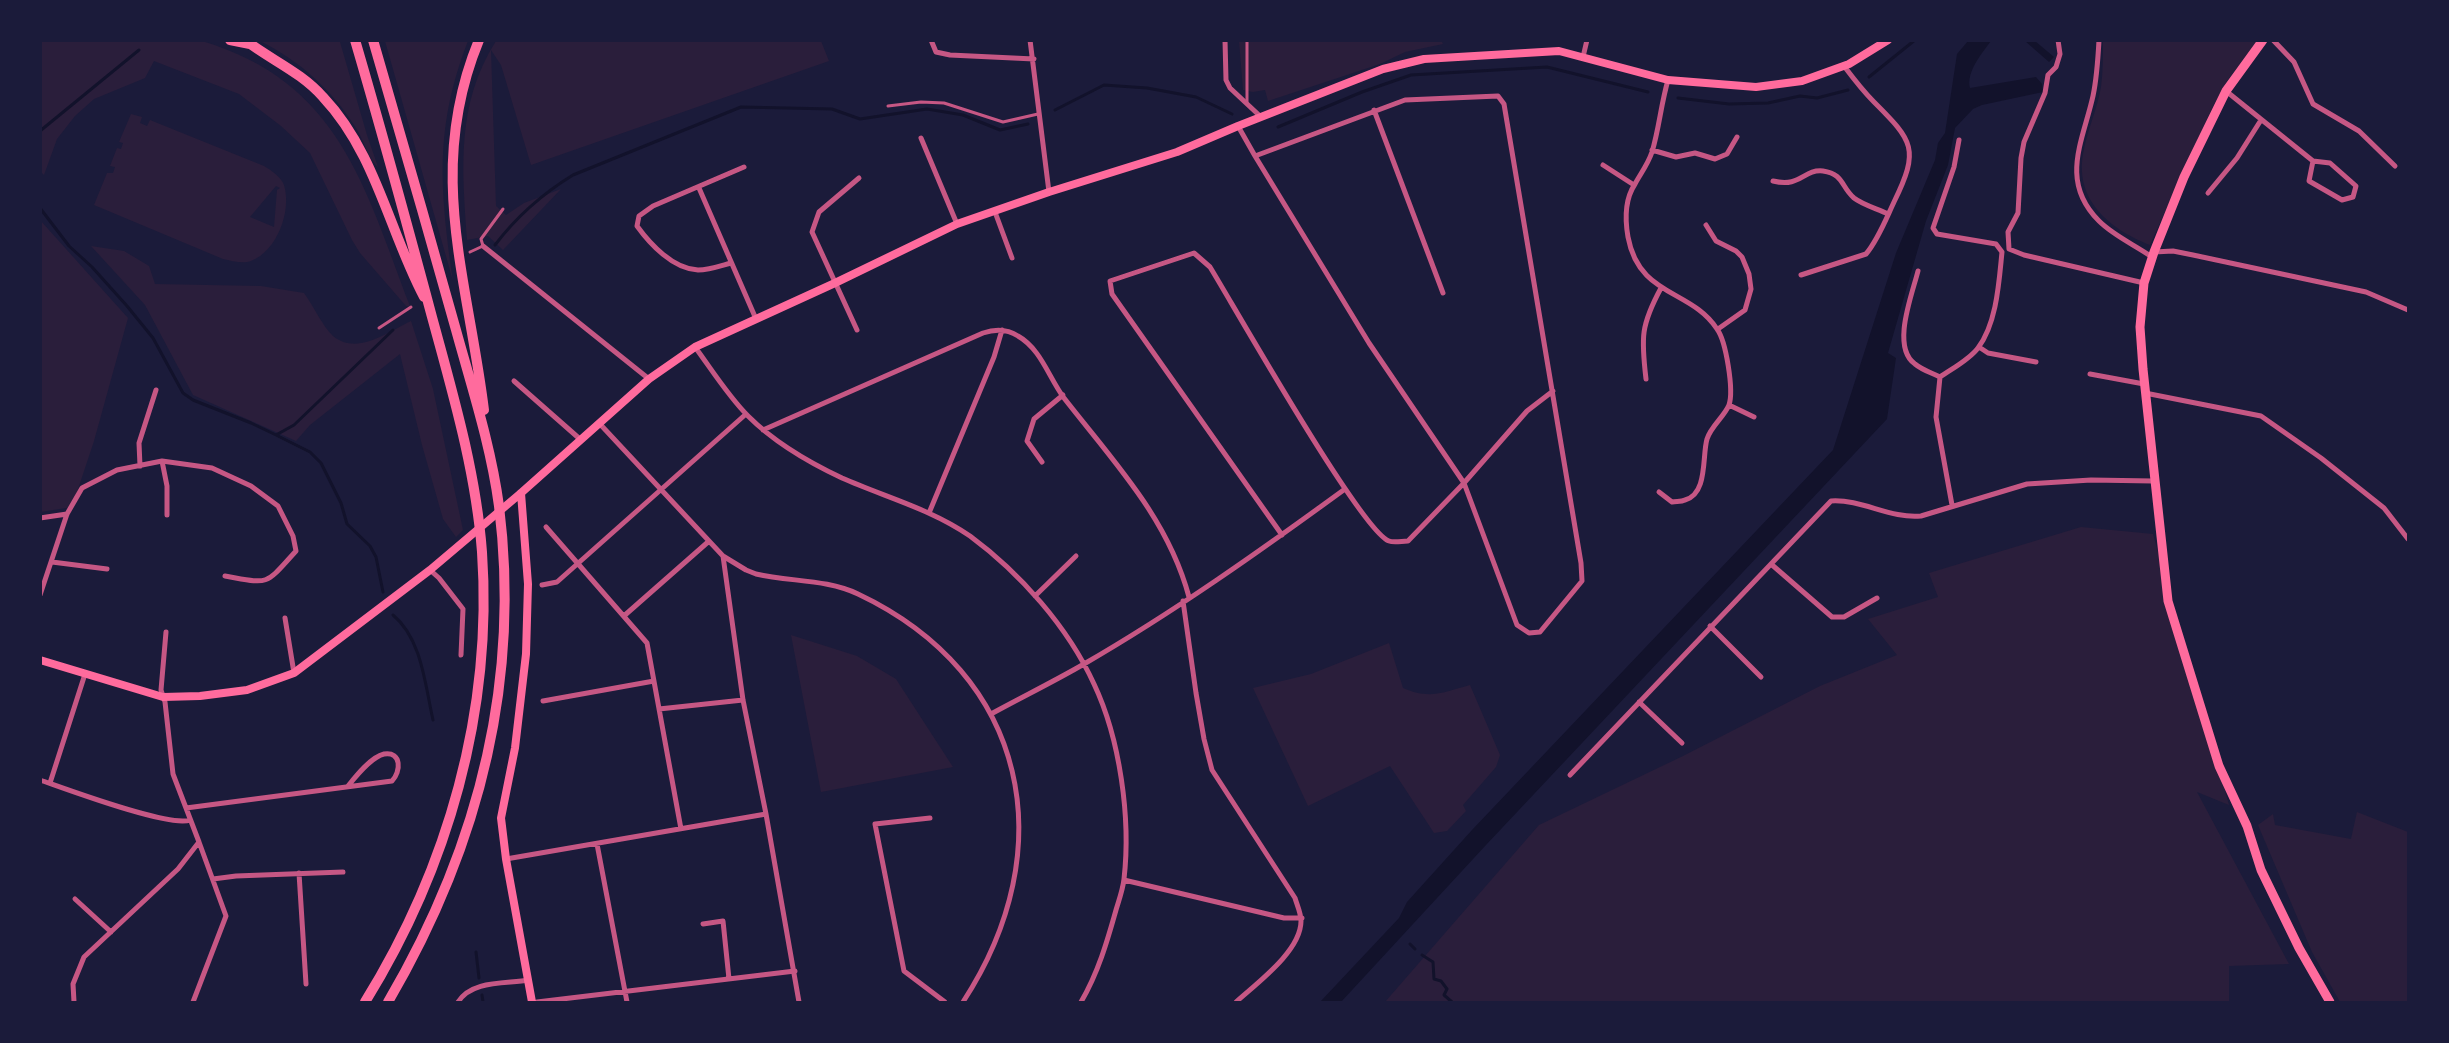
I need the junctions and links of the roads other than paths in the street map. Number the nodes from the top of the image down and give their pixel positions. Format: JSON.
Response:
{"nodes":[{"id":1,"x":230,"y":40,"type":"edge"},
{"id":2,"x":479,"y":40,"type":"edge"},
{"id":3,"x":931,"y":40,"type":"edge"},
{"id":4,"x":1030,"y":40,"type":"edge"},
{"id":5,"x":1225,"y":40,"type":"edge"},
{"id":6,"x":1247,"y":40,"type":"edge"},
{"id":7,"x":1587,"y":40,"type":"edge"},
{"id":8,"x":1888,"y":40,"type":"edge"},
{"id":9,"x":2058,"y":40,"type":"edge"},
{"id":10,"x":2099,"y":40,"type":"edge"},
{"id":11,"x":2263,"y":40,"type":"edge"},
{"id":12,"x":2273,"y":40,"type":"edge"},
{"id":13,"x":248,"y":42,"type":"edge"},
{"id":14,"x":373,"y":42,"type":"edge"},
{"id":15,"x":356,"y":43,"type":"edge"},
{"id":16,"x":1581,"y":56,"type":"junction"},
{"id":17,"x":1034,"y":59,"type":"junction"},
{"id":18,"x":1844,"y":66,"type":"junction"},
{"id":19,"x":1668,"y":80,"type":"junction"},
{"id":20,"x":2226,"y":91,"type":"junction"},
{"id":21,"x":1247,"y":103,"type":"junction"},
{"id":22,"x":888,"y":106,"type":"dead end"},
{"id":23,"x":1374,"y":110,"type":"junction"},
{"id":24,"x":1040,"y":113,"type":"junction"},
{"id":25,"x":1261,"y":117,"type":"junction"},
{"id":26,"x":2261,"y":120,"type":"junction"},
{"id":27,"x":1238,"y":126,"type":"junction"},
{"id":28,"x":1737,"y":137,"type":"dead end"},
{"id":29,"x":921,"y":138,"type":"dead end"},
{"id":30,"x":1959,"y":140,"type":"dead end"},
{"id":31,"x":1652,"y":150,"type":"junction"},
{"id":32,"x":1255,"y":156,"type":"junction"},
{"id":33,"x":2313,"y":161,"type":"junction"},
{"id":34,"x":1603,"y":165,"type":"dead end"},
{"id":35,"x":2395,"y":166,"type":"dead end"},
{"id":36,"x":744,"y":167,"type":"dead end"},
{"id":37,"x":859,"y":178,"type":"dead end"},
{"id":38,"x":1773,"y":181,"type":"dead end"},
{"id":39,"x":1634,"y":184,"type":"junction"},
{"id":40,"x":699,"y":188,"type":"junction"},
{"id":41,"x":1048,"y":192,"type":"junction"},
{"id":42,"x":2208,"y":193,"type":"dead end"},
{"id":43,"x":503,"y":209,"type":"dead end"},
{"id":44,"x":995,"y":212,"type":"junction"},
{"id":45,"x":1888,"y":214,"type":"junction"},
{"id":46,"x":957,"y":224,"type":"junction"},
{"id":47,"x":1706,"y":225,"type":"dead end"},
{"id":48,"x":483,"y":246,"type":"junction"},
{"id":49,"x":470,"y":252,"type":"dead end"},
{"id":50,"x":2153,"y":255,"type":"junction"},
{"id":51,"x":1012,"y":258,"type":"dead end"},
{"id":52,"x":731,"y":263,"type":"junction"},
{"id":53,"x":1918,"y":271,"type":"dead end"},
{"id":54,"x":1801,"y":275,"type":"dead end"},
{"id":55,"x":835,"y":283,"type":"junction"},
{"id":56,"x":2144,"y":283,"type":"junction"},
{"id":57,"x":1661,"y":288,"type":"junction"},
{"id":58,"x":1443,"y":293,"type":"dead end"},
{"id":59,"x":411,"y":307,"type":"dead end"},
{"id":60,"x":430,"y":307,"type":"junction"},
{"id":61,"x":2409,"y":310,"type":"edge"},
{"id":62,"x":756,"y":319,"type":"junction"},
{"id":63,"x":379,"y":328,"type":"dead end"},
{"id":64,"x":1718,"y":329,"type":"junction"},
{"id":65,"x":857,"y":330,"type":"dead end"},
{"id":66,"x":1002,"y":330,"type":"junction"},
{"id":67,"x":695,"y":347,"type":"junction"},
{"id":68,"x":1979,"y":347,"type":"junction"},
{"id":69,"x":2036,"y":362,"type":"dead end"},
{"id":70,"x":2090,"y":374,"type":"dead end"},
{"id":71,"x":1940,"y":377,"type":"junction"},
{"id":72,"x":649,"y":379,"type":"junction"},
{"id":73,"x":1646,"y":379,"type":"dead end"},
{"id":74,"x":514,"y":381,"type":"dead end"},
{"id":75,"x":2145,"y":388,"type":"junction"},
{"id":76,"x":156,"y":390,"type":"dead end"},
{"id":77,"x":1553,"y":391,"type":"junction"},
{"id":78,"x":1063,"y":395,"type":"junction"},
{"id":79,"x":1729,"y":405,"type":"junction"},
{"id":80,"x":746,"y":414,"type":"junction"},
{"id":81,"x":1754,"y":417,"type":"dead end"},
{"id":82,"x":599,"y":423,"type":"junction"},
{"id":83,"x":763,"y":430,"type":"junction"},
{"id":84,"x":581,"y":440,"type":"junction"},
{"id":85,"x":488,"y":449,"type":"junction"},
{"id":86,"x":162,"y":461,"type":"junction"},
{"id":87,"x":1042,"y":462,"type":"dead end"},
{"id":88,"x":140,"y":466,"type":"junction"},
{"id":89,"x":2153,"y":482,"type":"junction"},
{"id":90,"x":1464,"y":483,"type":"junction"},
{"id":91,"x":660,"y":488,"type":"junction"},
{"id":92,"x":1345,"y":489,"type":"junction"},
{"id":93,"x":1659,"y":492,"type":"dead end"},
{"id":94,"x":521,"y":493,"type":"junction"},
{"id":95,"x":1952,"y":505,"type":"junction"},
{"id":96,"x":929,"y":513,"type":"junction"},
{"id":97,"x":67,"y":514,"type":"junction"},
{"id":98,"x":167,"y":514,"type":"dead end"},
{"id":99,"x":40,"y":518,"type":"edge"},
{"id":100,"x":546,"y":527,"type":"dead end"},
{"id":101,"x":1282,"y":535,"type":"junction"},
{"id":102,"x":2409,"y":539,"type":"edge"},
{"id":103,"x":708,"y":542,"type":"junction"},
{"id":104,"x":723,"y":556,"type":"junction"},
{"id":105,"x":1076,"y":556,"type":"dead end"},
{"id":106,"x":52,"y":562,"type":"junction"},
{"id":107,"x":579,"y":562,"type":"junction"},
{"id":108,"x":1771,"y":564,"type":"junction"},
{"id":109,"x":107,"y":569,"type":"dead end"},
{"id":110,"x":430,"y":570,"type":"junction"},
{"id":111,"x":225,"y":576,"type":"dead end"},
{"id":112,"x":542,"y":585,"type":"dead end"},
{"id":113,"x":40,"y":595,"type":"edge"},
{"id":114,"x":1035,"y":596,"type":"junction"},
{"id":115,"x":1877,"y":598,"type":"dead end"},
{"id":116,"x":1186,"y":599,"type":"junction"},
{"id":117,"x":625,"y":615,"type":"junction"},
{"id":118,"x":285,"y":618,"type":"dead end"},
{"id":119,"x":1710,"y":626,"type":"junction"},
{"id":120,"x":166,"y":632,"type":"dead end"},
{"id":121,"x":461,"y":655,"type":"dead end"},
{"id":122,"x":40,"y":660,"type":"edge"},
{"id":123,"x":1084,"y":664,"type":"junction"},
{"id":124,"x":85,"y":674,"type":"junction"},
{"id":125,"x":294,"y":674,"type":"junction"},
{"id":126,"x":1761,"y":677,"type":"dead end"},
{"id":127,"x":654,"y":681,"type":"junction"},
{"id":128,"x":164,"y":697,"type":"junction"},
{"id":129,"x":743,"y":700,"type":"junction"},
{"id":130,"x":543,"y":701,"type":"dead end"},
{"id":131,"x":1639,"y":702,"type":"junction"},
{"id":132,"x":659,"y":709,"type":"junction"},
{"id":133,"x":991,"y":714,"type":"junction"},
{"id":134,"x":1682,"y":743,"type":"dead end"},
{"id":135,"x":1570,"y":775,"type":"dead end"},
{"id":136,"x":40,"y":780,"type":"edge"},
{"id":137,"x":50,"y":783,"type":"junction"},
{"id":138,"x":348,"y":786,"type":"junction"},
{"id":139,"x":186,"y":808,"type":"junction"},
{"id":140,"x":766,"y":814,"type":"junction"},
{"id":141,"x":930,"y":818,"type":"dead end"},
{"id":142,"x":190,"y":820,"type":"junction"},
{"id":143,"x":681,"y":829,"type":"junction"},
{"id":144,"x":199,"y":842,"type":"junction"},
{"id":145,"x":597,"y":844,"type":"junction"},
{"id":146,"x":506,"y":859,"type":"junction"},
{"id":147,"x":343,"y":872,"type":"dead end"},
{"id":148,"x":298,"y":873,"type":"junction"},
{"id":149,"x":213,"y":879,"type":"junction"},
{"id":150,"x":1124,"y":880,"type":"junction"},
{"id":151,"x":75,"y":899,"type":"dead end"},
{"id":152,"x":1302,"y":918,"type":"junction"},
{"id":153,"x":703,"y":924,"type":"dead end"},
{"id":154,"x":111,"y":932,"type":"junction"},
{"id":155,"x":795,"y":971,"type":"junction"},
{"id":156,"x":729,"y":979,"type":"junction"},
{"id":157,"x":529,"y":980,"type":"junction"},
{"id":158,"x":306,"y":984,"type":"dead end"},
{"id":159,"x":626,"y":991,"type":"junction"},
{"id":160,"x":74,"y":1002,"type":"edge"},
{"id":161,"x":193,"y":1002,"type":"edge"},
{"id":162,"x":365,"y":1002,"type":"edge"},
{"id":163,"x":388,"y":1002,"type":"edge"},
{"id":164,"x":458,"y":1002,"type":"edge"},
{"id":165,"x":532,"y":1002,"type":"edge"},
{"id":166,"x":537,"y":1002,"type":"edge"},
{"id":167,"x":627,"y":1002,"type":"edge"},
{"id":168,"x":799,"y":1002,"type":"edge"},
{"id":169,"x":945,"y":1002,"type":"edge"},
{"id":170,"x":963,"y":1002,"type":"edge"},
{"id":171,"x":1081,"y":1002,"type":"edge"},
{"id":172,"x":1236,"y":1002,"type":"edge"},
{"id":173,"x":2330,"y":1002,"type":"edge"}],
"edges":[{"from":1,"to":13,"type":"highway"},
{"from":2,"to":85,"type":"highway"},
{"from":3,"to":17,"type":"street"},
{"from":4,"to":17,"type":"street"},
{"from":5,"to":21,"type":"street"},
{"from":6,"to":21,"type":"lane"},
{"from":7,"to":16,"type":"street"},
{"from":8,"to":18,"type":"main road"},
{"from":9,"to":56,"type":"street"},
{"from":10,"to":50,"type":"street"},
{"from":11,"to":20,"type":"main road"},
{"from":12,"to":35,"type":"street"},
{"from":13,"to":60,"type":"highway"},
{"from":14,"to":85,"type":"highway"},
{"from":15,"to":60,"type":"highway"},
{"from":16,"to":19,"type":"main road"},
{"from":16,"to":25,"type":"main road"},
{"from":17,"to":24,"type":"street"},
{"from":18,"to":19,"type":"main road"},
{"from":18,"to":45,"type":"street"},
{"from":19,"to":31,"type":"street"},
{"from":20,"to":26,"type":"street"},
{"from":20,"to":50,"type":"main road"},
{"from":21,"to":25,"type":"street"},
{"from":22,"to":24,"type":"lane"},
{"from":23,"to":32,"type":"street"},
{"from":23,"to":58,"type":"street"},
{"from":23,"to":77,"type":"street"},
{"from":24,"to":41,"type":"street"},
{"from":25,"to":27,"type":"main road"},
{"from":26,"to":33,"type":"street"},
{"from":26,"to":42,"type":"street"},
{"from":27,"to":32,"type":"street"},
{"from":27,"to":41,"type":"main road"},
{"from":28,"to":31,"type":"street"},
{"from":29,"to":46,"type":"street"},
{"from":30,"to":68,"type":"street"},
{"from":31,"to":39,"type":"street"},
{"from":32,"to":90,"type":"street"},
{"from":33,"to":33,"type":"street"},
{"from":34,"to":39,"type":"street"},
{"from":36,"to":40,"type":"street"},
{"from":37,"to":55,"type":"street"},
{"from":38,"to":45,"type":"street"},
{"from":39,"to":57,"type":"street"},
{"from":40,"to":52,"type":"street"},
{"from":40,"to":52,"type":"street"},
{"from":41,"to":44,"type":"main road"},
{"from":43,"to":48,"type":"lane"},
{"from":44,"to":46,"type":"main road"},
{"from":44,"to":51,"type":"street"},
{"from":45,"to":54,"type":"street"},
{"from":46,"to":55,"type":"main road"},
{"from":47,"to":64,"type":"street"},
{"from":48,"to":49,"type":"lane"},
{"from":48,"to":72,"type":"street"},
{"from":50,"to":56,"type":"main road"},
{"from":50,"to":61,"type":"street"},
{"from":52,"to":62,"type":"street"},
{"from":53,"to":71,"type":"street"},
{"from":55,"to":62,"type":"main road"},
{"from":55,"to":65,"type":"street"},
{"from":56,"to":75,"type":"main road"},
{"from":57,"to":64,"type":"street"},
{"from":57,"to":73,"type":"street"},
{"from":59,"to":63,"type":"lane"},
{"from":60,"to":162,"type":"highway"},
{"from":62,"to":67,"type":"main road"},
{"from":64,"to":79,"type":"street"},
{"from":66,"to":78,"type":"street"},
{"from":66,"to":83,"type":"street"},
{"from":66,"to":96,"type":"street"},
{"from":67,"to":72,"type":"main road"},
{"from":67,"to":80,"type":"street"},
{"from":68,"to":69,"type":"street"},
{"from":68,"to":71,"type":"street"},
{"from":70,"to":75,"type":"street"},
{"from":71,"to":95,"type":"street"},
{"from":72,"to":82,"type":"main road"},
{"from":74,"to":84,"type":"street"},
{"from":75,"to":89,"type":"main road"},
{"from":75,"to":102,"type":"street"},
{"from":76,"to":88,"type":"street"},
{"from":77,"to":90,"type":"street"},
{"from":77,"to":90,"type":"street"},
{"from":78,"to":87,"type":"street"},
{"from":78,"to":116,"type":"street"},
{"from":79,"to":81,"type":"street"},
{"from":79,"to":93,"type":"street"},
{"from":80,"to":83,"type":"street"},
{"from":80,"to":91,"type":"street"},
{"from":82,"to":84,"type":"main road"},
{"from":82,"to":91,"type":"street"},
{"from":83,"to":96,"type":"street"},
{"from":84,"to":94,"type":"main road"},
{"from":85,"to":163,"type":"highway"},
{"from":86,"to":88,"type":"street"},
{"from":86,"to":98,"type":"street"},
{"from":86,"to":111,"type":"street"},
{"from":88,"to":97,"type":"street"},
{"from":89,"to":95,"type":"street"},
{"from":89,"to":173,"type":"main road"},
{"from":90,"to":92,"type":"street"},
{"from":91,"to":103,"type":"street"},
{"from":91,"to":107,"type":"street"},
{"from":92,"to":101,"type":"street"},
{"from":92,"to":101,"type":"street"},
{"from":94,"to":110,"type":"main road"},
{"from":94,"to":146,"type":"main road"},
{"from":95,"to":108,"type":"street"},
{"from":96,"to":114,"type":"street"},
{"from":97,"to":99,"type":"street"},
{"from":97,"to":106,"type":"street"},
{"from":100,"to":107,"type":"street"},
{"from":101,"to":116,"type":"street"},
{"from":103,"to":104,"type":"street"},
{"from":103,"to":117,"type":"street"},
{"from":104,"to":129,"type":"street"},
{"from":104,"to":133,"type":"street"},
{"from":105,"to":114,"type":"street"},
{"from":106,"to":109,"type":"street"},
{"from":106,"to":113,"type":"street"},
{"from":107,"to":112,"type":"street"},
{"from":107,"to":117,"type":"street"},
{"from":108,"to":115,"type":"street"},
{"from":108,"to":119,"type":"street"},
{"from":110,"to":121,"type":"street"},
{"from":110,"to":125,"type":"main road"},
{"from":114,"to":123,"type":"street"},
{"from":116,"to":123,"type":"street"},
{"from":116,"to":152,"type":"street"},
{"from":117,"to":127,"type":"street"},
{"from":118,"to":125,"type":"street"},
{"from":119,"to":126,"type":"street"},
{"from":119,"to":131,"type":"street"},
{"from":120,"to":128,"type":"street"},
{"from":122,"to":124,"type":"main road"},
{"from":123,"to":133,"type":"street"},
{"from":123,"to":150,"type":"street"},
{"from":124,"to":128,"type":"main road"},
{"from":124,"to":137,"type":"street"},
{"from":125,"to":128,"type":"main road"},
{"from":127,"to":130,"type":"street"},
{"from":127,"to":132,"type":"street"},
{"from":128,"to":139,"type":"street"},
{"from":129,"to":132,"type":"street"},
{"from":129,"to":140,"type":"street"},
{"from":131,"to":134,"type":"street"},
{"from":131,"to":135,"type":"street"},
{"from":132,"to":143,"type":"street"},
{"from":133,"to":170,"type":"street"},
{"from":136,"to":137,"type":"street"},
{"from":137,"to":142,"type":"street"},
{"from":138,"to":138,"type":"street"},
{"from":138,"to":139,"type":"street"},
{"from":139,"to":142,"type":"street"},
{"from":140,"to":143,"type":"street"},
{"from":140,"to":155,"type":"street"},
{"from":141,"to":169,"type":"street"},
{"from":142,"to":144,"type":"street"},
{"from":143,"to":145,"type":"street"},
{"from":144,"to":149,"type":"street"},
{"from":144,"to":154,"type":"street"},
{"from":145,"to":146,"type":"street"},
{"from":145,"to":159,"type":"street"},
{"from":146,"to":157,"type":"main road"},
{"from":147,"to":148,"type":"street"},
{"from":148,"to":149,"type":"street"},
{"from":148,"to":158,"type":"street"},
{"from":149,"to":161,"type":"street"},
{"from":150,"to":152,"type":"street"},
{"from":150,"to":171,"type":"street"},
{"from":151,"to":154,"type":"street"},
{"from":152,"to":172,"type":"street"},
{"from":153,"to":156,"type":"street"},
{"from":154,"to":160,"type":"street"},
{"from":155,"to":156,"type":"street"},
{"from":155,"to":168,"type":"street"},
{"from":156,"to":159,"type":"street"},
{"from":157,"to":164,"type":"street"},
{"from":157,"to":165,"type":"main road"},
{"from":159,"to":166,"type":"street"},
{"from":159,"to":167,"type":"street"}]}
